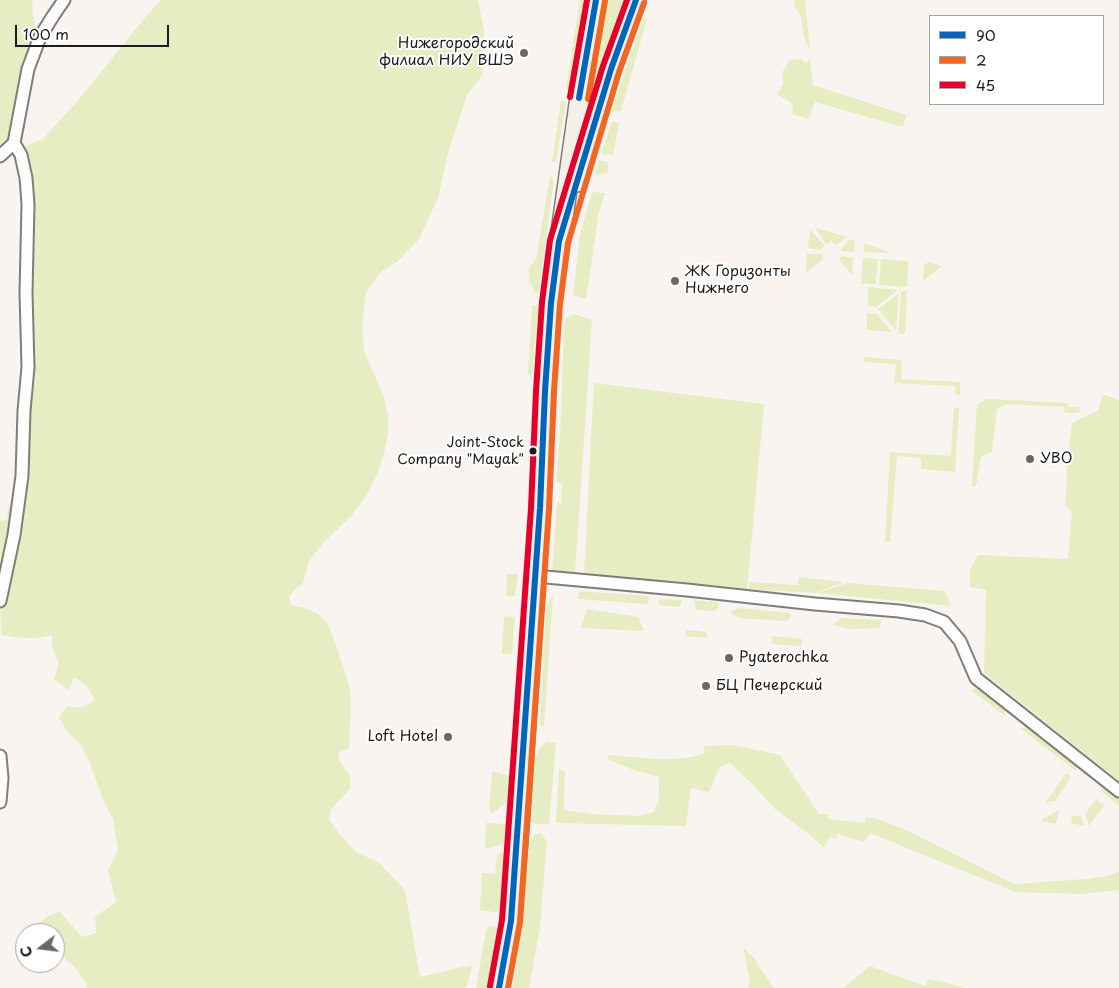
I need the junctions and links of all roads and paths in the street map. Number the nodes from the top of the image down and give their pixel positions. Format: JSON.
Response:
{"nodes":[{"id":1,"x":64,"y":0,"type":"edge"},
{"id":2,"x":596,"y":0,"type":"edge"},
{"id":3,"x":636,"y":0,"type":"edge"},
{"id":4,"x":14,"y":143,"type":"junction"},
{"id":5,"x":0,"y":156,"type":"edge"},
{"id":6,"x":559,"y":241,"type":"junction"},
{"id":7,"x":535,"y":576,"type":"junction"},
{"id":8,"x":0,"y":601,"type":"edge"},
{"id":9,"x":0,"y":756,"type":"edge"},
{"id":10,"x":1119,"y":791,"type":"edge"},
{"id":11,"x":0,"y":802,"type":"edge"},
{"id":12,"x":499,"y":988,"type":"edge"}],
"edges":[{"from":1,"to":4,"type":"street"},
{"from":2,"to":6,"type":"main road"},
{"from":3,"to":6,"type":"main road"},
{"from":4,"to":5,"type":"street"},
{"from":4,"to":8,"type":"street"},
{"from":6,"to":7,"type":"main road"},
{"from":7,"to":10,"type":"street"},
{"from":7,"to":12,"type":"main road"},
{"from":9,"to":11,"type":"street"}]}
